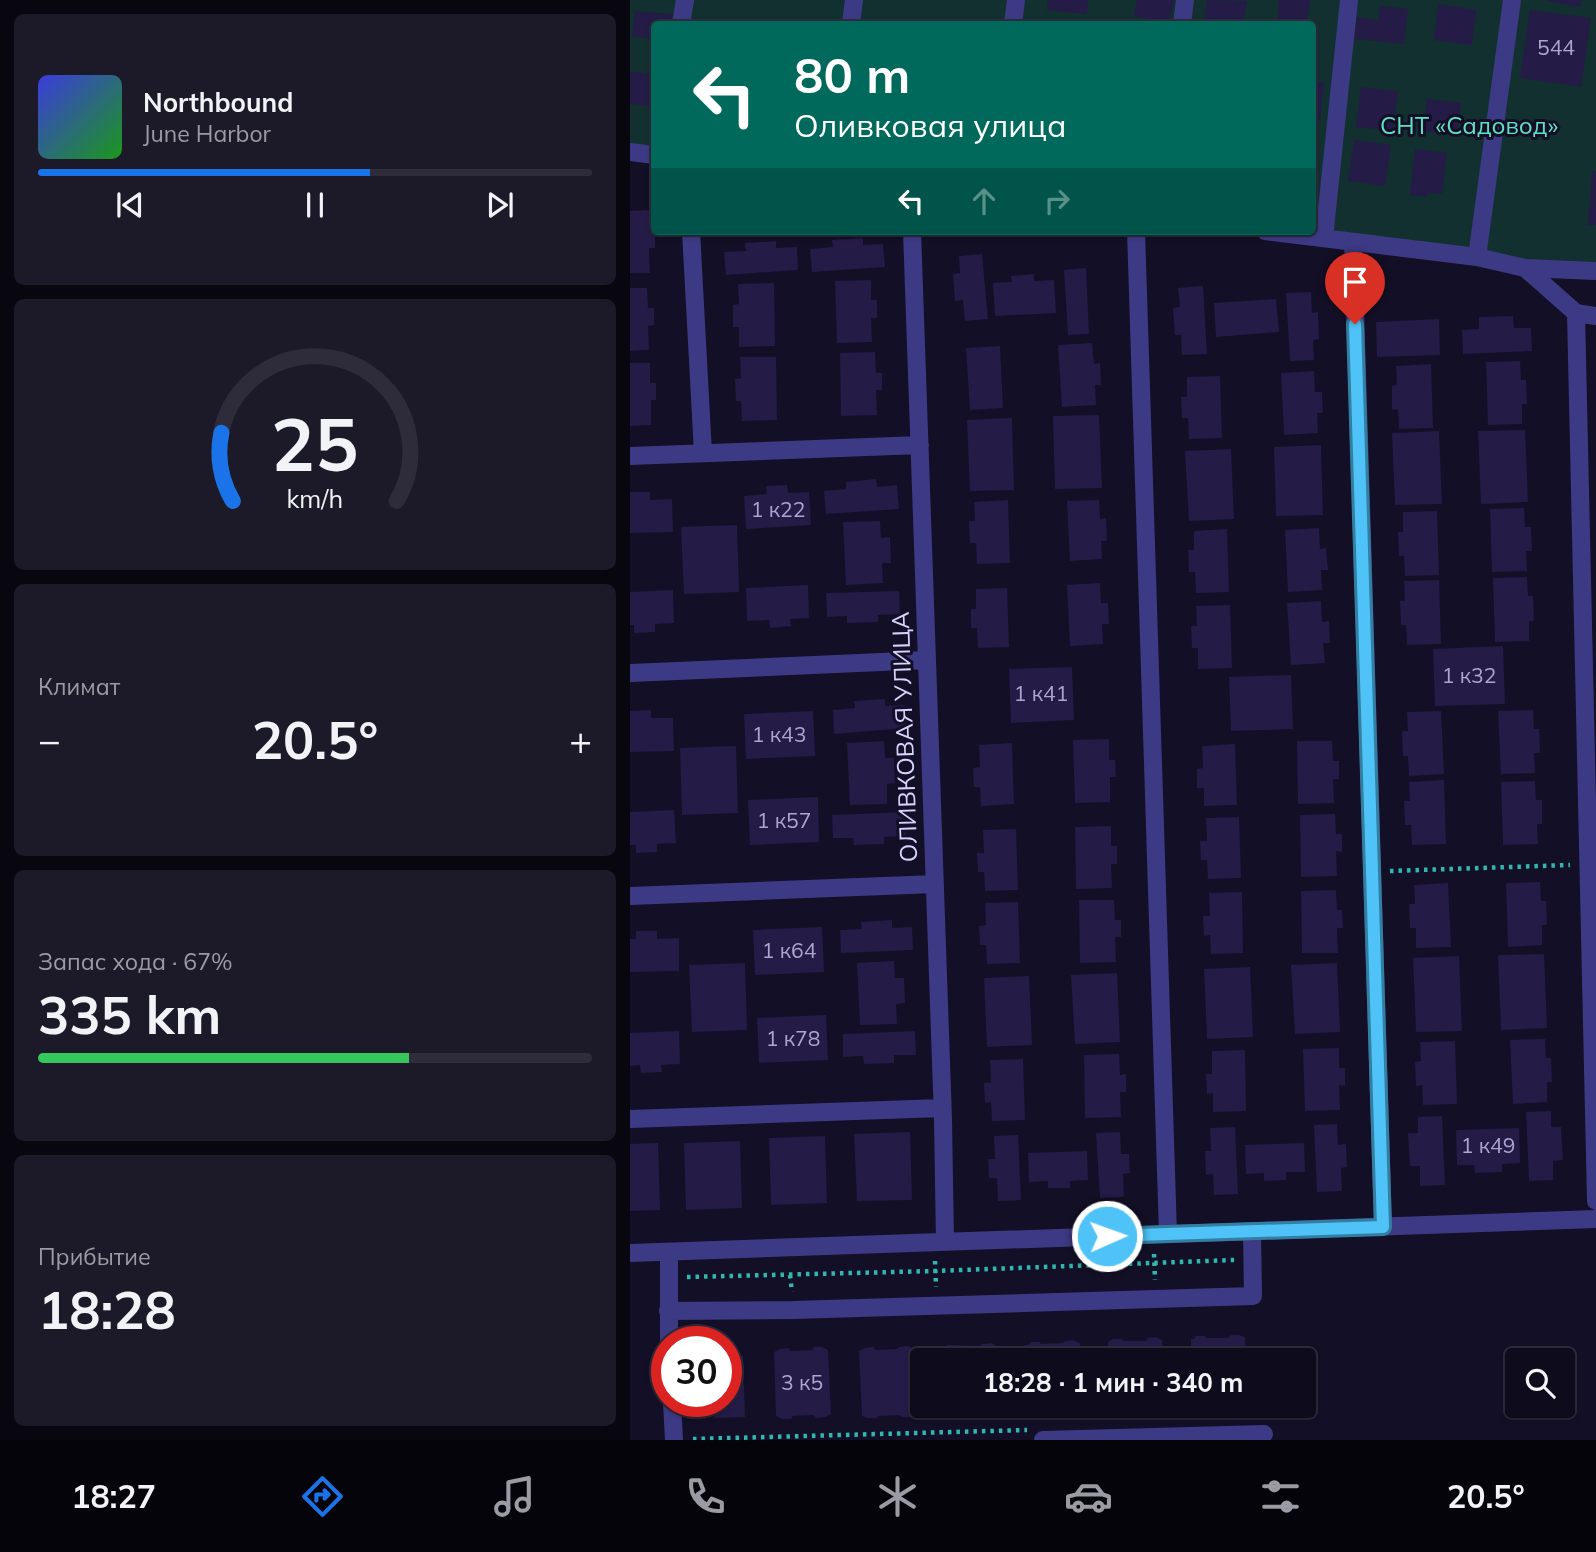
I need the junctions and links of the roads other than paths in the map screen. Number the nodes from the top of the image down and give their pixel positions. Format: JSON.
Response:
{"nodes":[{"id":1,"x":685,"y":0,"type":"edge"},
{"id":2,"x":854,"y":0,"type":"edge"},
{"id":3,"x":1016,"y":0,"type":"edge"},
{"id":4,"x":1185,"y":0,"type":"edge"},
{"id":5,"x":1349,"y":0,"type":"edge"},
{"id":6,"x":1512,"y":0,"type":"edge"},
{"id":7,"x":682,"y":21,"type":"edge"},
{"id":8,"x":851,"y":21,"type":"edge"},
{"id":9,"x":1013,"y":21,"type":"edge"},
{"id":10,"x":1182,"y":21,"type":"edge"},
{"id":11,"x":630,"y":152,"type":"edge"},
{"id":12,"x":651,"y":155,"type":"edge"},
{"id":13,"x":691,"y":235,"type":"edge"},
{"id":14,"x":912,"y":235,"type":"edge"},
{"id":15,"x":1136,"y":235,"type":"edge"},
{"id":16,"x":1299,"y":235,"type":"edge"},
{"id":17,"x":1324,"y":238,"type":"junction"},
{"id":18,"x":1353,"y":242,"type":"junction"},
{"id":19,"x":1477,"y":257,"type":"junction"},
{"id":20,"x":1525,"y":268,"type":"junction"},
{"id":21,"x":1596,"y":271,"type":"edge"},
{"id":22,"x":1576,"y":313,"type":"junction"},
{"id":23,"x":1596,"y":316,"type":"edge"},
{"id":24,"x":920,"y":445,"type":"junction"},
{"id":25,"x":703,"y":453,"type":"junction"},
{"id":26,"x":630,"y":456,"type":"edge"},
{"id":27,"x":927,"y":660,"type":"junction"},
{"id":28,"x":630,"y":673,"type":"edge"},
{"id":29,"x":935,"y":884,"type":"junction"},
{"id":30,"x":630,"y":896,"type":"edge"},
{"id":31,"x":942,"y":1108,"type":"junction"},
{"id":32,"x":630,"y":1119,"type":"edge"},
{"id":33,"x":1596,"y":1201,"type":"edge"},
{"id":34,"x":1596,"y":1219,"type":"edge"},
{"id":35,"x":1383,"y":1227,"type":"junction"},
{"id":36,"x":1252,"y":1231,"type":"junction"},
{"id":37,"x":1168,"y":1234,"type":"junction"},
{"id":38,"x":945,"y":1242,"type":"junction"},
{"id":39,"x":669,"y":1252,"type":"junction"},
{"id":40,"x":630,"y":1253,"type":"edge"},
{"id":41,"x":668,"y":1311,"type":"junction"},
{"id":42,"x":668,"y":1326,"type":"edge"},
{"id":43,"x":675,"y":1417,"type":"edge"},
{"id":44,"x":1264,"y":1434,"type":"dead end"},
{"id":45,"x":1036,"y":1435,"type":"edge"},
{"id":46,"x":680,"y":1439,"type":"edge"}],
"edges":[{"from":1,"to":7,"type":"street"},
{"from":2,"to":8,"type":"street"},
{"from":3,"to":9,"type":"street"},
{"from":4,"to":10,"type":"street"},
{"from":5,"to":17,"type":"street"},
{"from":6,"to":19,"type":"street"},
{"from":11,"to":12,"type":"street"},
{"from":13,"to":25,"type":"street"},
{"from":14,"to":24,"type":"street","name":"ОЛИВКОВАЯ УЛИЦА"},
{"from":15,"to":37,"type":"street"},
{"from":16,"to":17,"type":"street"},
{"from":17,"to":18,"type":"street"},
{"from":18,"to":19,"type":"street"},
{"from":18,"to":35,"type":"street"},
{"from":19,"to":20,"type":"street"},
{"from":20,"to":21,"type":"street"},
{"from":20,"to":22,"type":"street"},
{"from":22,"to":23,"type":"street"},
{"from":22,"to":33,"type":"street"},
{"from":24,"to":25,"type":"street"},
{"from":24,"to":27,"type":"street","name":"ОЛИВКОВАЯ УЛИЦА"},
{"from":25,"to":26,"type":"street"},
{"from":27,"to":28,"type":"street"},
{"from":27,"to":29,"type":"street","name":"ОЛИВКОВАЯ УЛИЦА"},
{"from":29,"to":30,"type":"street"},
{"from":29,"to":31,"type":"street","name":"ОЛИВКОВАЯ УЛИЦА"},
{"from":31,"to":32,"type":"street"},
{"from":31,"to":38,"type":"street","name":"ОЛИВКОВАЯ УЛИЦА"},
{"from":34,"to":35,"type":"street"},
{"from":35,"to":36,"type":"street"},
{"from":36,"to":37,"type":"street"},
{"from":36,"to":41,"type":"street"},
{"from":37,"to":38,"type":"street"},
{"from":38,"to":39,"type":"street"},
{"from":39,"to":40,"type":"street"},
{"from":39,"to":41,"type":"street"},
{"from":41,"to":42,"type":"street"},
{"from":43,"to":46,"type":"street"},
{"from":44,"to":45,"type":"street"}]}
